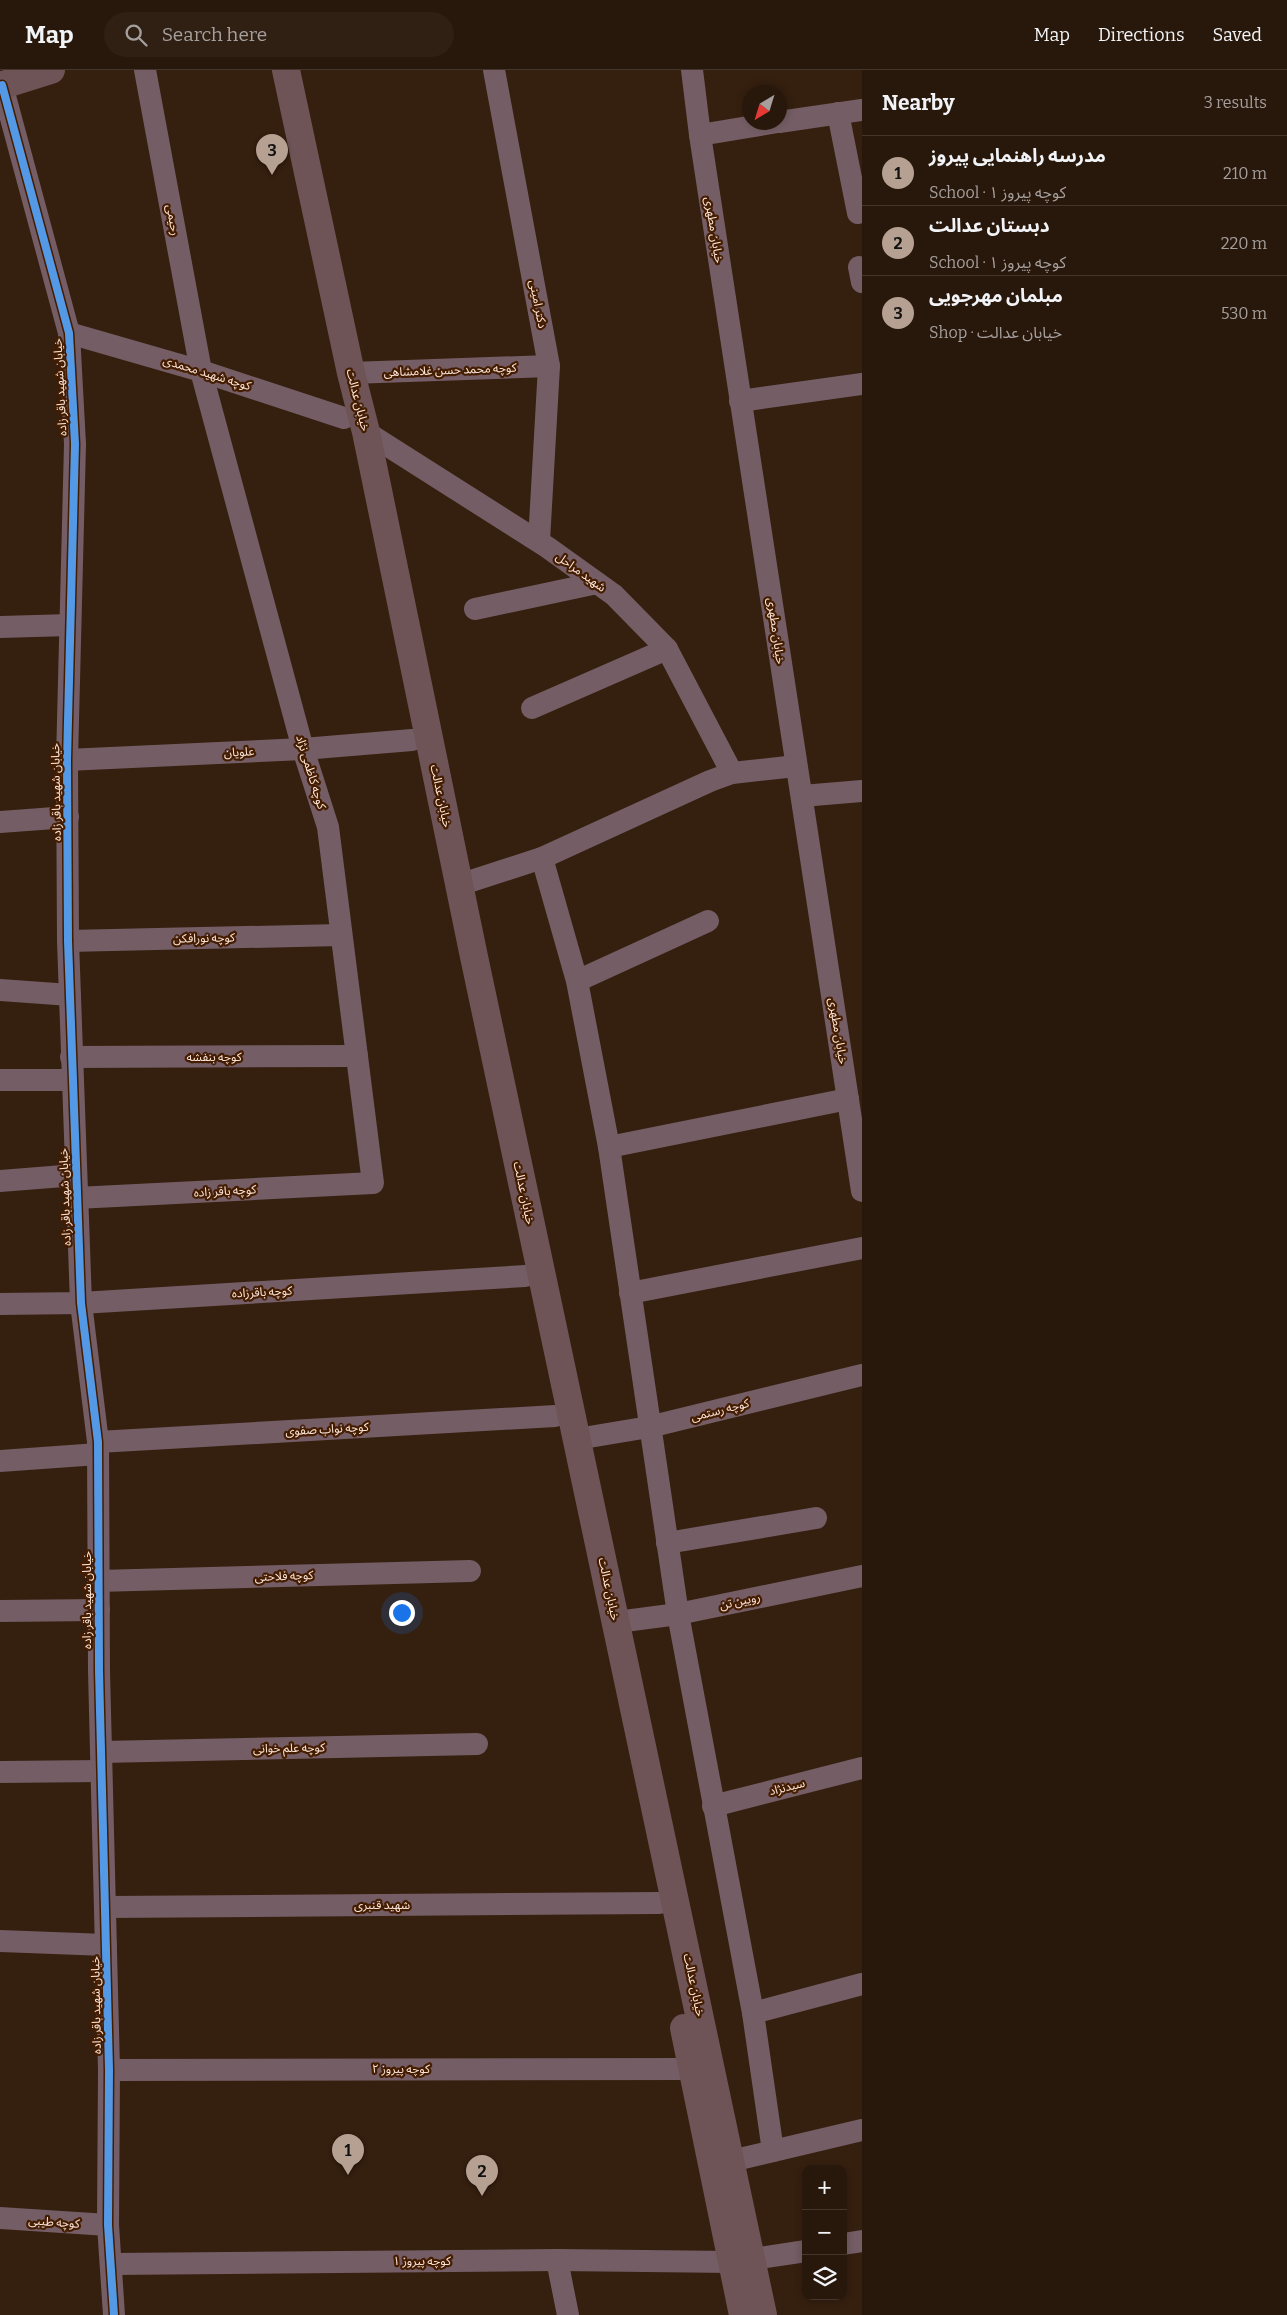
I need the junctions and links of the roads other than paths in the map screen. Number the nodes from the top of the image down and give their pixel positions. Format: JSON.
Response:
{"nodes":[{"id":1,"x":51,"y":70,"type":"edge"},
{"id":2,"x":145,"y":70,"type":"edge"},
{"id":3,"x":268,"y":70,"type":"edge"},
{"id":4,"x":286,"y":70,"type":"edge"},
{"id":5,"x":494,"y":70,"type":"edge"},
{"id":6,"x":692,"y":70,"type":"edge"},
{"id":7,"x":1,"y":85,"type":"edge"},
{"id":8,"x":862,"y":110,"type":"edge"},
{"id":9,"x":838,"y":113,"type":"junction"},
{"id":10,"x":787,"y":121,"type":"edge"},
{"id":11,"x":742,"y":128,"type":"edge"},
{"id":12,"x":700,"y":134,"type":"junction"},
{"id":13,"x":858,"y":213,"type":"dead end"},
{"id":14,"x":69,"y":333,"type":"junction"},
{"id":15,"x":549,"y":366,"type":"junction"},
{"id":16,"x":201,"y":370,"type":"junction"},
{"id":17,"x":351,"y":373,"type":"junction"},
{"id":18,"x":862,"y":384,"type":"edge"},
{"id":19,"x":740,"y":401,"type":"junction"},
{"id":20,"x":355,"y":425,"type":"junction"},
{"id":21,"x":539,"y":542,"type":"junction"},
{"id":22,"x":597,"y":583,"type":"junction"},
{"id":23,"x":475,"y":609,"type":"dead end"},
{"id":24,"x":70,"y":625,"type":"junction"},
{"id":25,"x":0,"y":627,"type":"edge"},
{"id":26,"x":668,"y":649,"type":"junction"},
{"id":27,"x":532,"y":708,"type":"dead end"},
{"id":28,"x":412,"y":740,"type":"junction"},
{"id":29,"x":303,"y":749,"type":"junction"},
{"id":30,"x":67,"y":760,"type":"junction"},
{"id":31,"x":796,"y":766,"type":"junction"},
{"id":32,"x":732,"y":773,"type":"junction"},
{"id":33,"x":862,"y":791,"type":"edge"},
{"id":34,"x":802,"y":796,"type":"junction"},
{"id":35,"x":68,"y":817,"type":"junction"},
{"id":36,"x":0,"y":822,"type":"edge"},
{"id":37,"x":542,"y":858,"type":"junction"},
{"id":38,"x":459,"y":885,"type":"junction"},
{"id":39,"x":708,"y":921,"type":"dead end"},
{"id":40,"x":341,"y":935,"type":"junction"},
{"id":41,"x":68,"y":942,"type":"junction"},
{"id":42,"x":577,"y":981,"type":"junction"},
{"id":43,"x":0,"y":990,"type":"edge"},
{"id":44,"x":70,"y":995,"type":"junction"},
{"id":45,"x":357,"y":1056,"type":"junction"},
{"id":46,"x":71,"y":1057,"type":"junction"},
{"id":47,"x":0,"y":1080,"type":"edge"},
{"id":48,"x":72,"y":1080,"type":"junction"},
{"id":49,"x":848,"y":1099,"type":"junction"},
{"id":50,"x":610,"y":1147,"type":"junction"},
{"id":51,"x":76,"y":1175,"type":"junction"},
{"id":52,"x":0,"y":1181,"type":"edge"},
{"id":53,"x":373,"y":1183,"type":"joint"},
{"id":54,"x":862,"y":1191,"type":"edge"},
{"id":55,"x":76,"y":1198,"type":"junction"},
{"id":56,"x":862,"y":1248,"type":"edge"},
{"id":57,"x":525,"y":1276,"type":"junction"},
{"id":58,"x":630,"y":1293,"type":"junction"},
{"id":59,"x":81,"y":1302,"type":"junction"},
{"id":60,"x":0,"y":1304,"type":"edge"},
{"id":61,"x":862,"y":1375,"type":"edge"},
{"id":62,"x":555,"y":1416,"type":"junction"},
{"id":63,"x":649,"y":1427,"type":"junction"},
{"id":64,"x":577,"y":1439,"type":"junction"},
{"id":65,"x":98,"y":1448,"type":"junction"},
{"id":66,"x":0,"y":1461,"type":"edge"},
{"id":67,"x":816,"y":1518,"type":"dead end"},
{"id":68,"x":667,"y":1543,"type":"junction"},
{"id":69,"x":470,"y":1571,"type":"dead end"},
{"id":70,"x":862,"y":1576,"type":"edge"},
{"id":71,"x":98,"y":1581,"type":"junction"},
{"id":72,"x":99,"y":1610,"type":"junction"},
{"id":73,"x":0,"y":1611,"type":"edge"},
{"id":74,"x":678,"y":1614,"type":"junction"},
{"id":75,"x":616,"y":1622,"type":"junction"},
{"id":76,"x":477,"y":1744,"type":"dead end"},
{"id":77,"x":101,"y":1762,"type":"junction"},
{"id":78,"x":862,"y":1768,"type":"edge"},
{"id":79,"x":0,"y":1772,"type":"edge"},
{"id":80,"x":713,"y":1806,"type":"junction"},
{"id":81,"x":659,"y":1903,"type":"junction"},
{"id":82,"x":106,"y":1907,"type":"junction"},
{"id":83,"x":0,"y":1940,"type":"edge"},
{"id":84,"x":106,"y":1945,"type":"junction"},
{"id":85,"x":862,"y":1984,"type":"edge"},
{"id":86,"x":753,"y":2012,"type":"junction"},
{"id":87,"x":692,"y":2069,"type":"junction"},
{"id":88,"x":109,"y":2070,"type":"junction"},
{"id":89,"x":862,"y":2130,"type":"edge"},
{"id":90,"x":773,"y":2151,"type":"junction"},
{"id":91,"x":732,"y":2161,"type":"junction"},
{"id":92,"x":0,"y":2218,"type":"edge"},
{"id":93,"x":108,"y":2225,"type":"junction"},
{"id":94,"x":862,"y":2241,"type":"edge"},
{"id":95,"x":847,"y":2243,"type":"edge"},
{"id":96,"x":802,"y":2252,"type":"edge"},
{"id":97,"x":557,"y":2260,"type":"junction"},
{"id":98,"x":742,"y":2262,"type":"junction"},
{"id":99,"x":112,"y":2264,"type":"junction"},
{"id":100,"x":114,"y":2315,"type":"edge"},
{"id":101,"x":568,"y":2315,"type":"edge"},
{"id":102,"x":743,"y":2315,"type":"edge"},
{"id":103,"x":763,"y":2315,"type":"edge"}],
"edges":[{"from":1,"to":7,"type":"main road"},
{"from":2,"to":16,"type":"street","name":"رحیمی"},
{"from":3,"to":20,"type":"main road","name":"خیابان عدالت"},
{"from":4,"to":17,"type":"main road","name":"خیابان عدالت"},
{"from":5,"to":15,"type":"street","name":"دکتر امینی"},
{"from":6,"to":12,"type":"street","name":"خیابان مطهری"},
{"from":7,"to":14,"type":"street","name":"خیابان شهید باقر زاده"},
{"from":8,"to":9,"type":"street"},
{"from":9,"to":10,"type":"street"},
{"from":9,"to":13,"type":"street"},
{"from":11,"to":12,"type":"street"},
{"from":12,"to":19,"type":"street","name":"خیابان مطهری"},
{"from":14,"to":16,"type":"street","name":"کوچه شهید محمدی"},
{"from":14,"to":24,"type":"street","name":"خیابان شهید باقر زاده"},
{"from":15,"to":17,"type":"street","name":"کوچه محمد حسن غلامشاهی"},
{"from":15,"to":21,"type":"street","name":"دکتر امینی"},
{"from":16,"to":20,"type":"street","name":"کوچه شهید محمدی"},
{"from":16,"to":29,"type":"street","name":"کوچه کاظمی نژاد"},
{"from":17,"to":20,"type":"main road","name":"خیابان عدالت"},
{"from":18,"to":19,"type":"street"},
{"from":19,"to":31,"type":"street","name":"خیابان مطهری"},
{"from":20,"to":21,"type":"street","name":"شهید مراحل"},
{"from":20,"to":28,"type":"main road","name":"خیابان عدالت"},
{"from":20,"to":38,"type":"main road","name":"خیابان عدالت"},
{"from":21,"to":22,"type":"street","name":"شهید مراحل"},
{"from":22,"to":23,"type":"street"},
{"from":22,"to":26,"type":"street","name":"شهید مراحل"},
{"from":24,"to":25,"type":"street"},
{"from":24,"to":30,"type":"street","name":"خیابان شهید باقر زاده"},
{"from":26,"to":27,"type":"street"},
{"from":26,"to":32,"type":"street","name":"شهید مراحل"},
{"from":28,"to":29,"type":"street","name":"علویان"},
{"from":28,"to":57,"type":"main road","name":"خیابان عدالت"},
{"from":29,"to":30,"type":"street","name":"علویان"},
{"from":29,"to":40,"type":"street","name":"کوچه کاظمی نژاد"},
{"from":30,"to":35,"type":"street","name":"خیابان شهید باقر زاده"},
{"from":31,"to":32,"type":"street"},
{"from":31,"to":34,"type":"street","name":"خیابان مطهری"},
{"from":32,"to":37,"type":"street"},
{"from":33,"to":34,"type":"street"},
{"from":34,"to":49,"type":"street","name":"خیابان مطهری"},
{"from":35,"to":36,"type":"street"},
{"from":35,"to":41,"type":"street","name":"خیابان شهید باقر زاده"},
{"from":37,"to":38,"type":"street"},
{"from":37,"to":42,"type":"street"},
{"from":38,"to":64,"type":"main road","name":"خیابان عدالت"},
{"from":39,"to":42,"type":"street"},
{"from":40,"to":41,"type":"street","name":"کوچه نورافکن"},
{"from":40,"to":45,"type":"street","name":"کوچه کاظمی نژاد"},
{"from":41,"to":44,"type":"street","name":"خیابان شهید باقر زاده"},
{"from":42,"to":50,"type":"street"},
{"from":43,"to":44,"type":"street"},
{"from":44,"to":46,"type":"street","name":"خیابان شهید باقر زاده"},
{"from":45,"to":46,"type":"street","name":"کوچه بنفشه"},
{"from":45,"to":53,"type":"street","name":"کوچه کاظمی نژاد"},
{"from":46,"to":48,"type":"street","name":"خیابان شهید باقر زاده"},
{"from":47,"to":48,"type":"street"},
{"from":48,"to":51,"type":"street","name":"خیابان شهید باقر زاده"},
{"from":49,"to":50,"type":"street"},
{"from":49,"to":54,"type":"street","name":"خیابان مطهری"},
{"from":50,"to":58,"type":"street"},
{"from":51,"to":52,"type":"street"},
{"from":51,"to":55,"type":"street","name":"خیابان شهید باقر زاده"},
{"from":53,"to":55,"type":"street","name":"کوچه باقر زاده"},
{"from":55,"to":59,"type":"street","name":"خیابان شهید باقر زاده"},
{"from":56,"to":58,"type":"street"},
{"from":57,"to":59,"type":"street","name":"کوچه باقرزاده"},
{"from":57,"to":62,"type":"main road","name":"خیابان عدالت"},
{"from":58,"to":63,"type":"street"},
{"from":59,"to":60,"type":"street","name":"کوچه باقرزاده"},
{"from":59,"to":65,"type":"street","name":"خیابان شهید باقر زاده"},
{"from":61,"to":63,"type":"street","name":"کوچه رستمی"},
{"from":62,"to":65,"type":"street","name":"کوچه نواب صفوی"},
{"from":62,"to":81,"type":"main road","name":"خیابان عدالت"},
{"from":63,"to":64,"type":"street","name":"کوچه رستمی"},
{"from":63,"to":68,"type":"street"},
{"from":64,"to":75,"type":"main road","name":"خیابان عدالت"},
{"from":65,"to":66,"type":"street","name":"کوچه نواب صفوی"},
{"from":65,"to":71,"type":"street","name":"خیابان شهید باقر زاده"},
{"from":67,"to":68,"type":"street"},
{"from":68,"to":74,"type":"street"},
{"from":69,"to":71,"type":"street","name":"کوچه فلاحتی"},
{"from":70,"to":74,"type":"street","name":"رویین تن"},
{"from":71,"to":72,"type":"street","name":"خیابان شهید باقر زاده"},
{"from":72,"to":73,"type":"street"},
{"from":72,"to":77,"type":"street","name":"خیابان شهید باقر زاده"},
{"from":74,"to":75,"type":"street","name":"رویین تن"},
{"from":74,"to":80,"type":"street"},
{"from":75,"to":91,"type":"main road","name":"خیابان عدالت"},
{"from":76,"to":77,"type":"street","name":"کوچه علم خوانی"},
{"from":77,"to":79,"type":"street","name":"کوچه علم خوانی"},
{"from":77,"to":82,"type":"street","name":"خیابان شهید باقر زاده"},
{"from":78,"to":80,"type":"street","name":"سیدنژاد"},
{"from":80,"to":86,"type":"street"},
{"from":81,"to":82,"type":"street","name":"شهید قنبری"},
{"from":81,"to":87,"type":"main road","name":"خیابان عدالت"},
{"from":82,"to":84,"type":"street","name":"خیابان شهید باقر زاده"},
{"from":83,"to":84,"type":"street"},
{"from":84,"to":88,"type":"street","name":"خیابان شهید باقر زاده"},
{"from":85,"to":86,"type":"street"},
{"from":86,"to":90,"type":"street"},
{"from":87,"to":88,"type":"street","name":"کوچه پیروز ۲"},
{"from":87,"to":98,"type":"main road","name":"خیابان عدالت"},
{"from":88,"to":93,"type":"street","name":"خیابان شهید باقر زاده"},
{"from":89,"to":90,"type":"street"},
{"from":90,"to":91,"type":"street"},
{"from":91,"to":98,"type":"main road","name":"خیابان عدالت"},
{"from":92,"to":93,"type":"street","name":"کوچه طیبی"},
{"from":93,"to":99,"type":"street","name":"خیابان شهید باقر زاده"},
{"from":94,"to":95,"type":"street"},
{"from":96,"to":98,"type":"street","name":"کوچه پیروز ۱"},
{"from":97,"to":98,"type":"street","name":"کوچه پیروز ۱"},
{"from":97,"to":99,"type":"street","name":"کوچه پیروز ۱"},
{"from":97,"to":101,"type":"street"},
{"from":98,"to":102,"type":"main road","name":"خیابان عدالت"},
{"from":98,"to":103,"type":"main road","name":"خیابان عدالت"},
{"from":99,"to":100,"type":"street","name":"خیابان شهید باقر زاده"}]}
